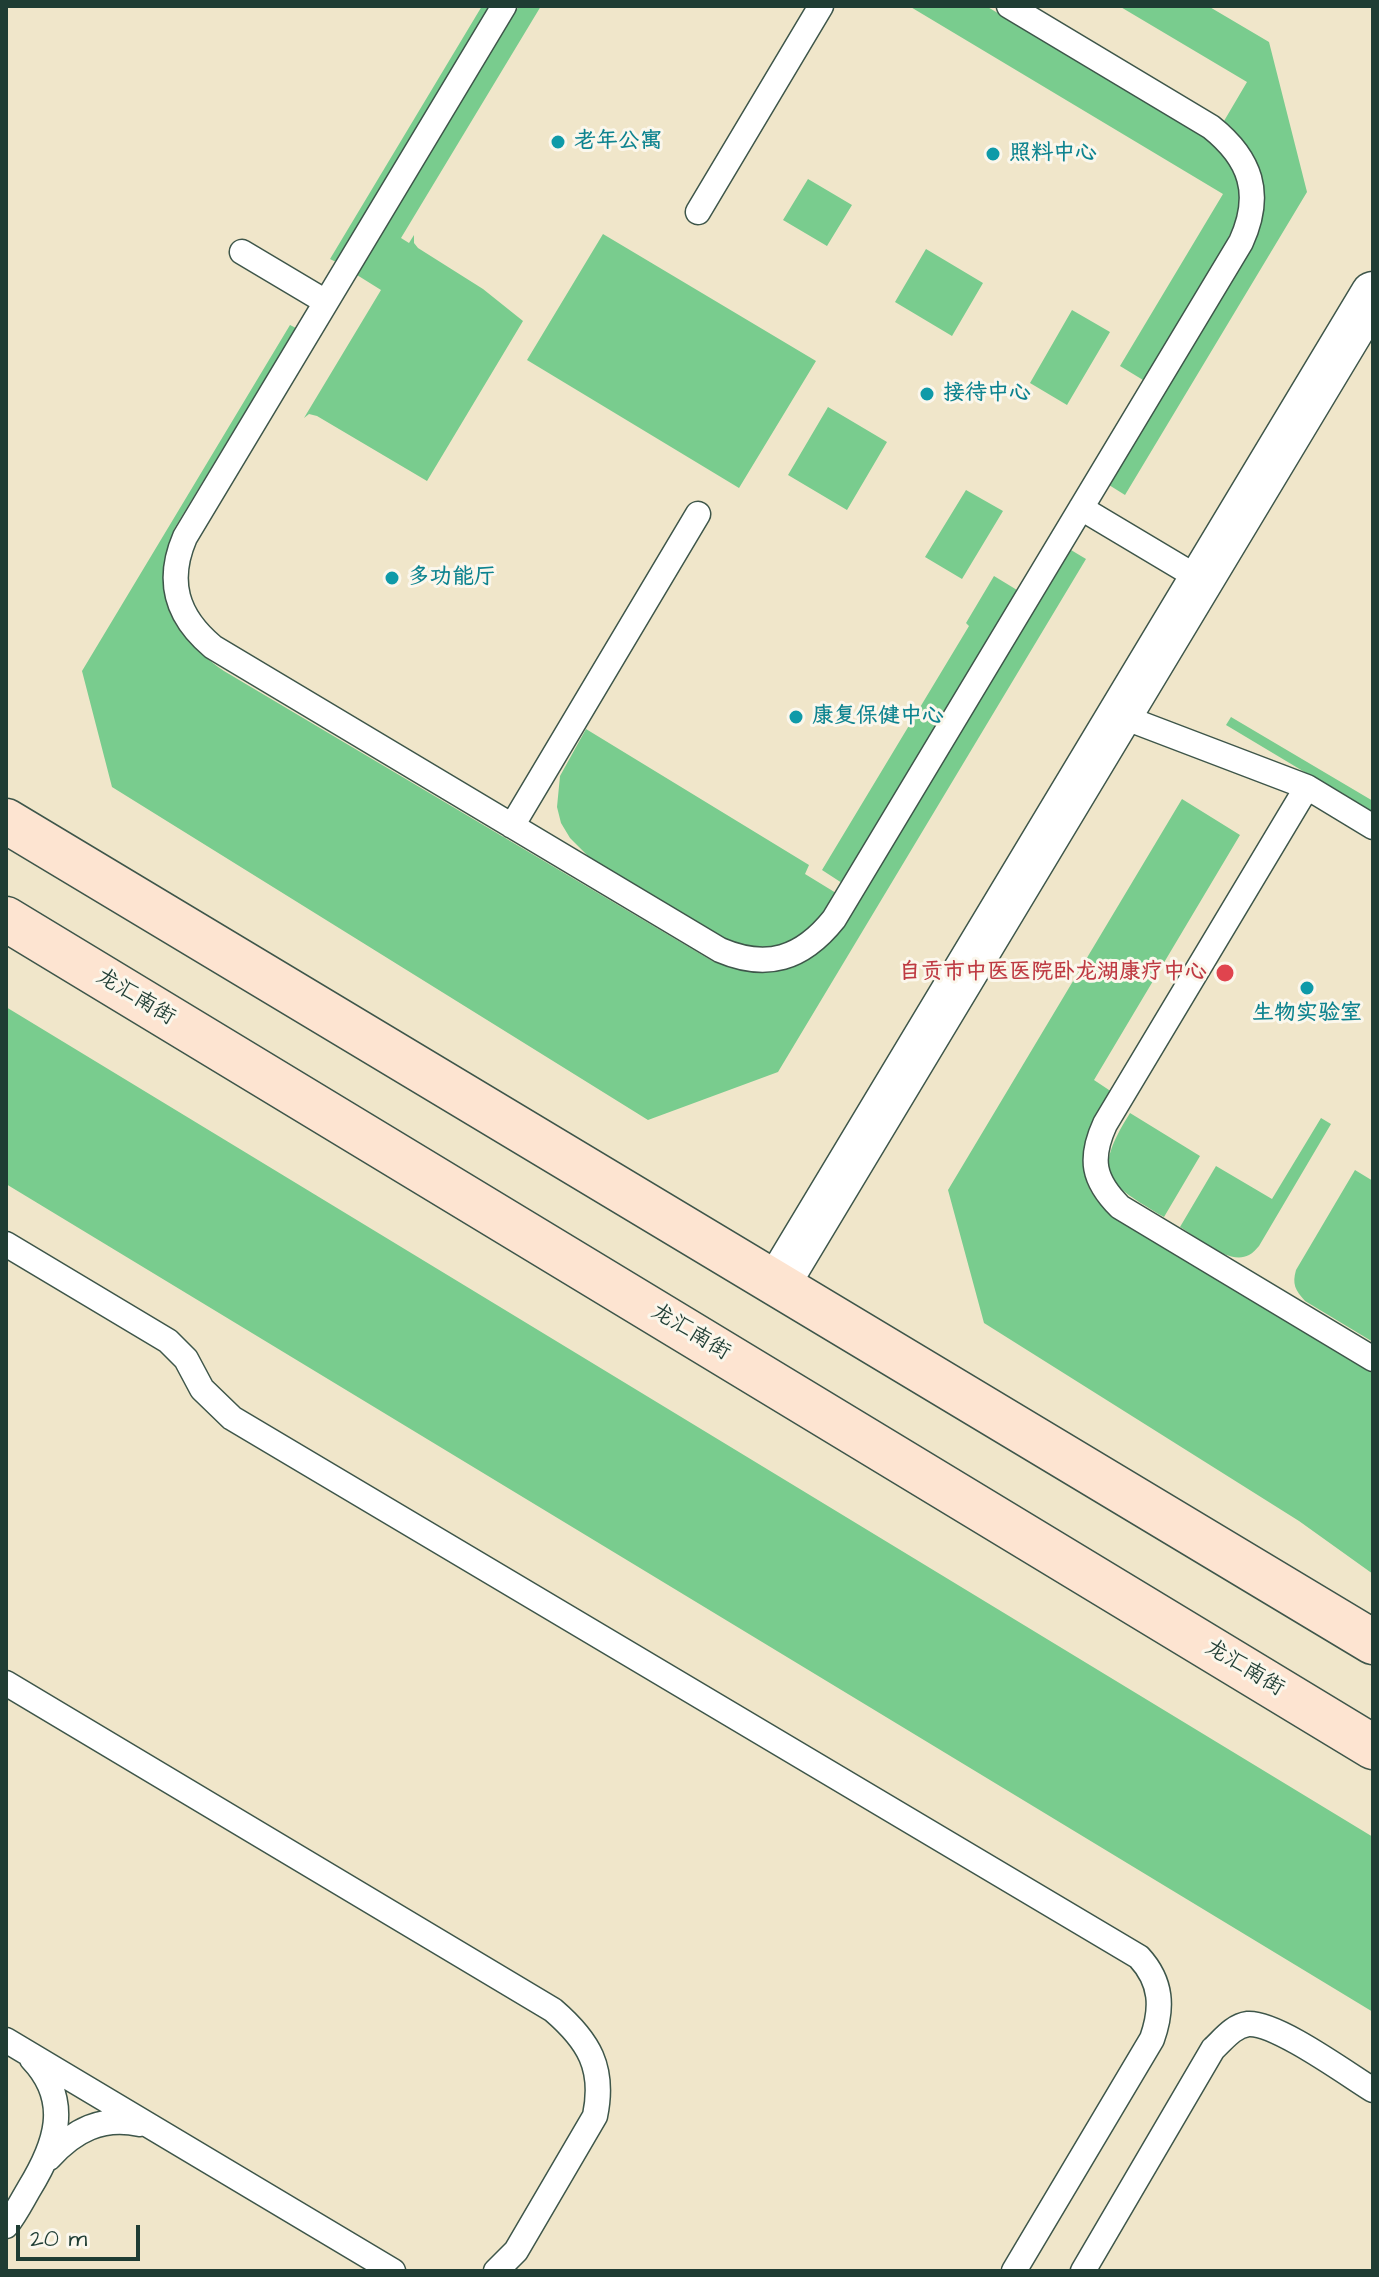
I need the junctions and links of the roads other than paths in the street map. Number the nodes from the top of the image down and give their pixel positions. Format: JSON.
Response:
{"nodes":[{"id":1,"x":504,"y":6,"type":"edge"},
{"id":2,"x":821,"y":6,"type":"edge"},
{"id":3,"x":1009,"y":6,"type":"edge"},
{"id":4,"x":698,"y":212,"type":"dead end"},
{"id":5,"x":242,"y":252,"type":"dead end"},
{"id":6,"x":1373,"y":294,"type":"edge"},
{"id":7,"x":326,"y":302,"type":"junction"},
{"id":8,"x":1081,"y":508,"type":"junction"},
{"id":9,"x":698,"y":514,"type":"dead end"},
{"id":10,"x":1200,"y":579,"type":"junction"},
{"id":11,"x":1118,"y":715,"type":"junction"},
{"id":12,"x":1307,"y":787,"type":"junction"},
{"id":13,"x":6,"y":821,"type":"edge"},
{"id":14,"x":512,"y":826,"type":"junction"},
{"id":15,"x":1373,"y":827,"type":"edge"},
{"id":16,"x":6,"y":919,"type":"edge"},
{"id":17,"x":6,"y":1244,"type":"edge"},
{"id":18,"x":778,"y":1283,"type":"junction"},
{"id":19,"x":1373,"y":1359,"type":"edge"},
{"id":20,"x":1373,"y":1642,"type":"edge"},
{"id":21,"x":6,"y":1683,"type":"edge"},
{"id":22,"x":1373,"y":1747,"type":"edge"},
{"id":23,"x":15,"y":2046,"type":"edge"},
{"id":24,"x":1373,"y":2090,"type":"edge"},
{"id":25,"x":153,"y":2128,"type":"junction"},
{"id":26,"x":47,"y":2160,"type":"junction"},
{"id":27,"x":7,"y":2226,"type":"edge"},
{"id":28,"x":513,"y":2261,"type":"edge"},
{"id":29,"x":393,"y":2271,"type":"edge"},
{"id":30,"x":496,"y":2271,"type":"edge"},
{"id":31,"x":1014,"y":2271,"type":"edge"},
{"id":32,"x":1083,"y":2271,"type":"edge"}],
"edges":[{"from":1,"to":7,"type":"lane"},
{"from":2,"to":4,"type":"lane"},
{"from":3,"to":8,"type":"lane"},
{"from":5,"to":7,"type":"lane"},
{"from":6,"to":10,"type":"street"},
{"from":7,"to":14,"type":"lane"},
{"from":8,"to":10,"type":"lane"},
{"from":8,"to":14,"type":"lane"},
{"from":9,"to":14,"type":"lane"},
{"from":10,"to":11,"type":"street"},
{"from":11,"to":12,"type":"lane"},
{"from":11,"to":18,"type":"street"},
{"from":12,"to":15,"type":"lane"},
{"from":12,"to":19,"type":"lane"},
{"from":13,"to":18,"type":"main road"},
{"from":16,"to":22,"type":"main road","name":"龙汇南街"},
{"from":17,"to":31,"type":"lane"},
{"from":18,"to":20,"type":"main road"},
{"from":21,"to":28,"type":"lane"},
{"from":23,"to":25,"type":"lane"},
{"from":23,"to":26,"type":"lane"},
{"from":24,"to":32,"type":"lane"},
{"from":25,"to":26,"type":"lane"},
{"from":25,"to":29,"type":"lane"},
{"from":26,"to":27,"type":"lane"},
{"from":28,"to":30,"type":"lane"}]}
